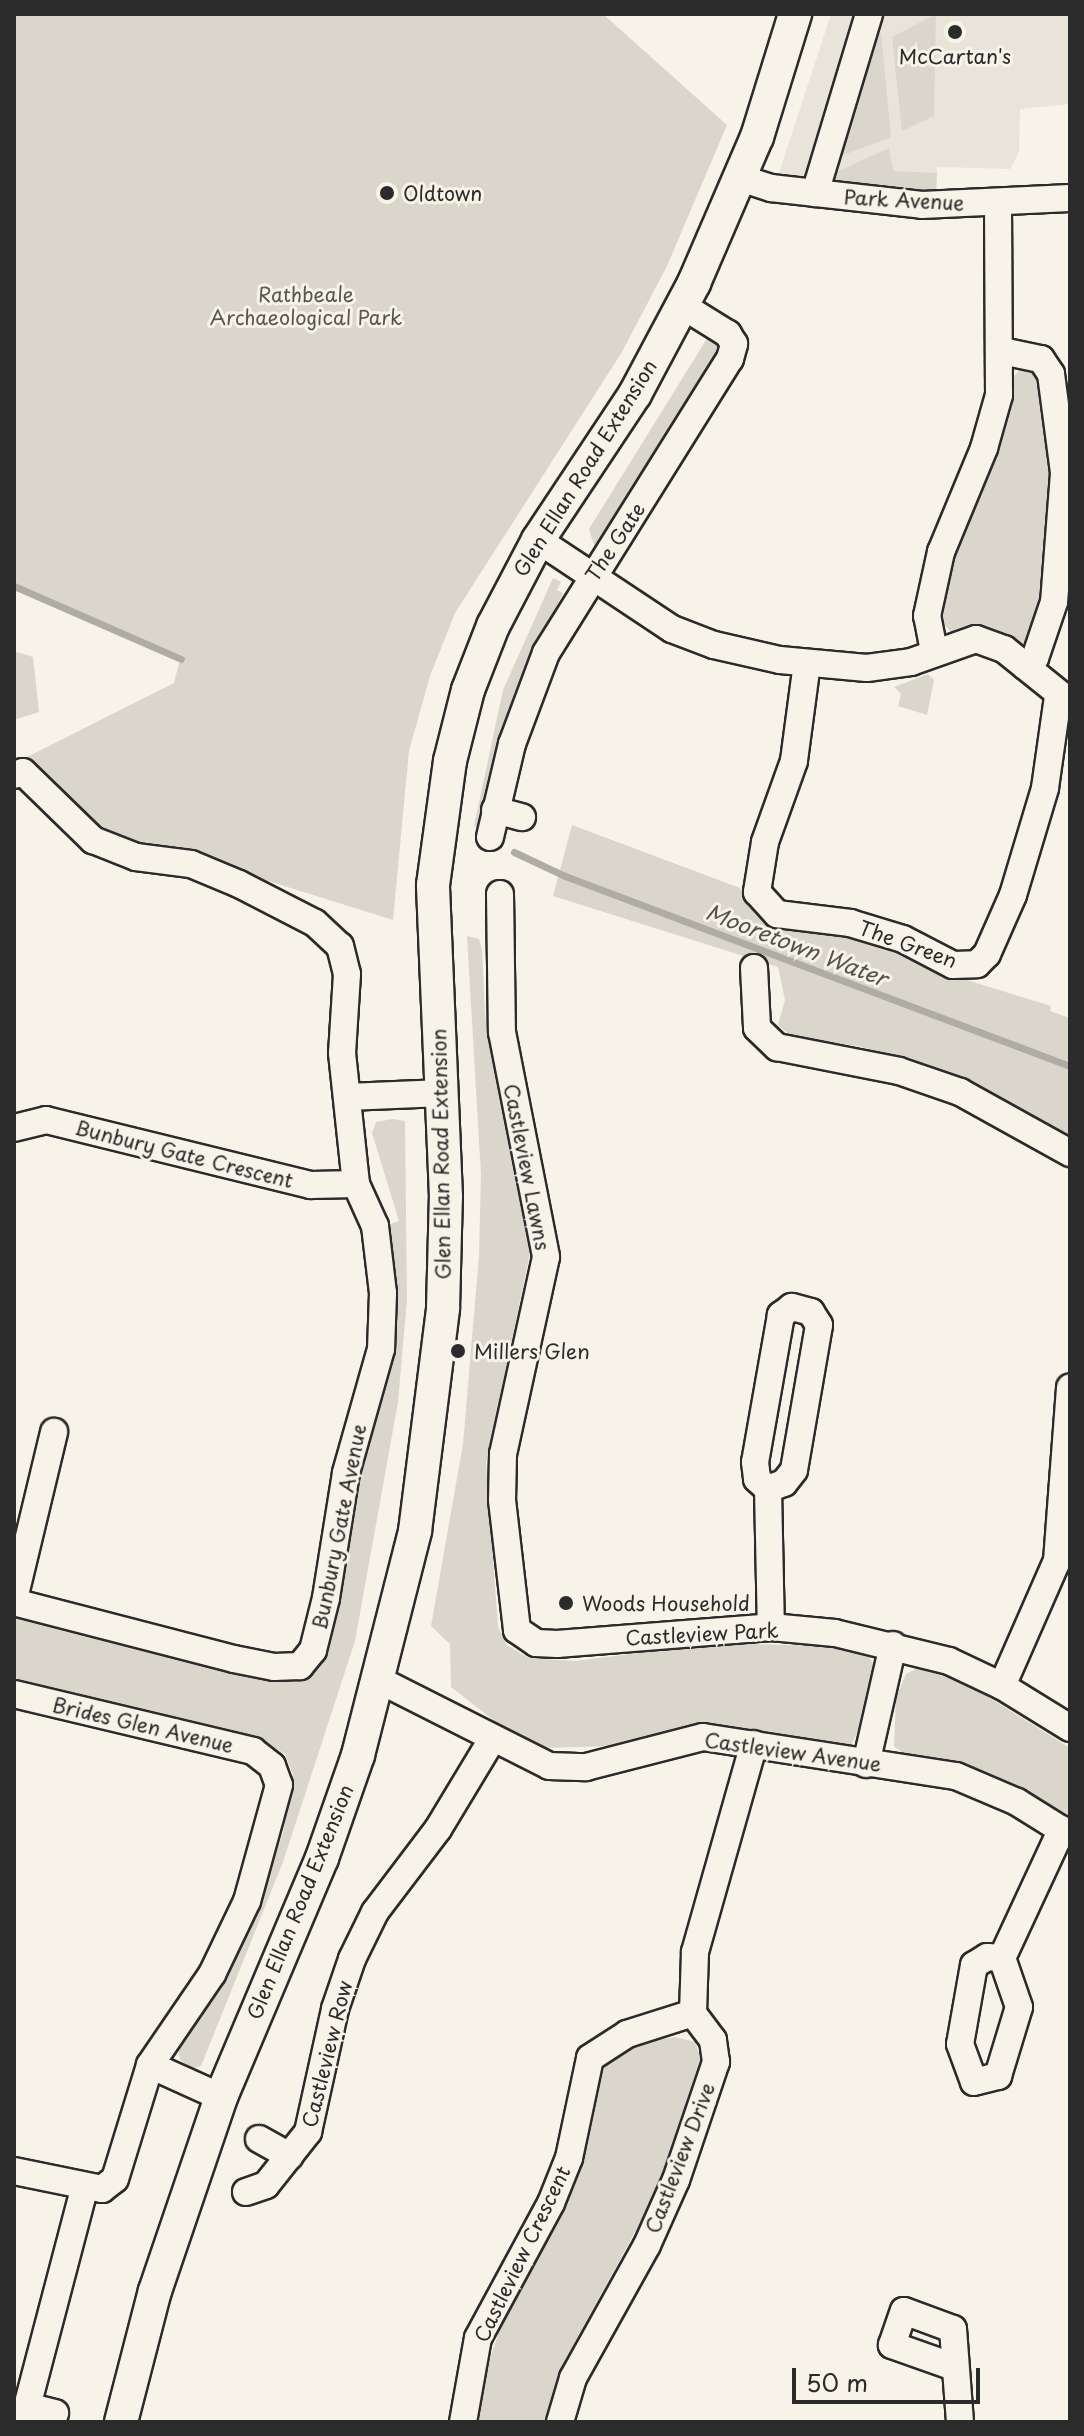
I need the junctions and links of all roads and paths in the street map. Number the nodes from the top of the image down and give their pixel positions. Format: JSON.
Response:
{"nodes":[{"id":1,"x":795,"y":14,"type":"edge"},
{"id":2,"x":869,"y":14,"type":"edge"},
{"id":3,"x":740,"y":178,"type":"junction"},
{"id":4,"x":815,"y":193,"type":"junction"},
{"id":5,"x":1070,"y":198,"type":"edge"},
{"id":6,"x":998,"y":203,"type":"junction"},
{"id":7,"x":683,"y":306,"type":"junction"},
{"id":8,"x":1002,"y":351,"type":"junction"},
{"id":9,"x":1067,"y":473,"type":"edge"},
{"id":10,"x":538,"y":540,"type":"junction"},
{"id":11,"x":591,"y":577,"type":"junction"},
{"id":12,"x":934,"y":651,"type":"junction"},
{"id":13,"x":807,"y":663,"type":"junction"},
{"id":14,"x":1025,"y":666,"type":"junction"},
{"id":15,"x":1064,"y":700,"type":"edge"},
{"id":16,"x":14,"y":775,"type":"edge"},
{"id":17,"x":495,"y":810,"type":"junction"},
{"id":18,"x":522,"y":817,"type":"dead end"},
{"id":19,"x":490,"y":837,"type":"dead end"},
{"id":20,"x":500,"y":894,"type":"dead end"},
{"id":21,"x":754,"y":968,"type":"dead end"},
{"id":22,"x":442,"y":1093,"type":"junction"},
{"id":23,"x":348,"y":1097,"type":"junction"},
{"id":24,"x":14,"y":1128,"type":"edge"},
{"id":25,"x":1070,"y":1153,"type":"edge"},
{"id":26,"x":356,"y":1184,"type":"junction"},
{"id":27,"x":1070,"y":1387,"type":"edge"},
{"id":28,"x":54,"y":1432,"type":"dead end"},
{"id":29,"x":768,"y":1489,"type":"junction"},
{"id":30,"x":14,"y":1600,"type":"edge"},
{"id":31,"x":771,"y":1627,"type":"junction"},
{"id":32,"x":557,"y":1644,"type":"joint"},
{"id":33,"x":893,"y":1645,"type":"junction"},
{"id":34,"x":381,"y":1681,"type":"junction"},
{"id":35,"x":1002,"y":1686,"type":"junction"},
{"id":36,"x":14,"y":1694,"type":"edge"},
{"id":37,"x":1070,"y":1728,"type":"edge"},
{"id":38,"x":493,"y":1738,"type":"junction"},
{"id":39,"x":754,"y":1744,"type":"junction"},
{"id":40,"x":866,"y":1764,"type":"junction"},
{"id":41,"x":1066,"y":1832,"type":"edge"},
{"id":42,"x":1002,"y":1958,"type":"dead end"},
{"id":43,"x":693,"y":2013,"type":"junction"},
{"id":44,"x":150,"y":2065,"type":"junction"},
{"id":45,"x":221,"y":2097,"type":"junction"},
{"id":46,"x":259,"y":2139,"type":"dead end"},
{"id":47,"x":290,"y":2156,"type":"junction"},
{"id":48,"x":14,"y":2171,"type":"edge"},
{"id":49,"x":84,"y":2189,"type":"junction"},
{"id":50,"x":246,"y":2192,"type":"dead end"},
{"id":51,"x":954,"y":2367,"type":"dead end"},
{"id":52,"x":55,"y":2413,"type":"dead end"},
{"id":53,"x":25,"y":2414,"type":"edge"},
{"id":54,"x":121,"y":2422,"type":"edge"},
{"id":55,"x":463,"y":2422,"type":"edge"},
{"id":56,"x":560,"y":2422,"type":"edge"},
{"id":57,"x":960,"y":2422,"type":"edge"}],
"edges":[{"from":1,"to":3,"type":"street","name":"Glen Ellan Road Extension"},
{"from":2,"to":4,"type":"street"},
{"from":3,"to":4,"type":"street","name":"Park Avenue"},
{"from":3,"to":7,"type":"street","name":"Glen Ellan Road Extension"},
{"from":4,"to":6,"type":"street","name":"Park Avenue"},
{"from":5,"to":6,"type":"street","name":"Park Avenue"},
{"from":6,"to":8,"type":"street"},
{"from":7,"to":10,"type":"street","name":"Glen Ellan Road Extension"},
{"from":7,"to":11,"type":"street","name":"The Gate"},
{"from":8,"to":9,"type":"street"},
{"from":8,"to":12,"type":"street"},
{"from":9,"to":14,"type":"street"},
{"from":10,"to":11,"type":"street"},
{"from":10,"to":22,"type":"street","name":"Glen Ellan Road Extension"},
{"from":11,"to":13,"type":"street"},
{"from":11,"to":17,"type":"street","name":"The Gate"},
{"from":12,"to":13,"type":"street"},
{"from":12,"to":14,"type":"street"},
{"from":13,"to":15,"type":"street","name":"The Green"},
{"from":14,"to":15,"type":"street"},
{"from":16,"to":23,"type":"street","name":"Bunbury Gate Avenue"},
{"from":17,"to":18,"type":"street"},
{"from":17,"to":19,"type":"street","name":"The Gate"},
{"from":20,"to":32,"type":"street","name":"Castleview Lawns"},
{"from":21,"to":25,"type":"street"},
{"from":22,"to":23,"type":"street"},
{"from":22,"to":34,"type":"street","name":"Glen Ellan Road Extension"},
{"from":23,"to":26,"type":"street","name":"Bunbury Gate Avenue"},
{"from":24,"to":26,"type":"street","name":"Bunbury Gate Crescent"},
{"from":26,"to":30,"type":"street","name":"Bunbury Gate Avenue"},
{"from":27,"to":35,"type":"street"},
{"from":28,"to":30,"type":"street","name":"Bunbury Gate Avenue"},
{"from":29,"to":29,"type":"street"},
{"from":29,"to":31,"type":"street"},
{"from":31,"to":32,"type":"street","name":"Castleview Park"},
{"from":31,"to":33,"type":"street","name":"Castleview Park"},
{"from":33,"to":35,"type":"street","name":"Castleview Park"},
{"from":33,"to":40,"type":"street"},
{"from":34,"to":38,"type":"street","name":"Castleview Avenue"},
{"from":34,"to":45,"type":"street","name":"Glen Ellan Road Extension"},
{"from":35,"to":37,"type":"street","name":"Castleview Park"},
{"from":36,"to":44,"type":"street","name":"Brides Glen Avenue"},
{"from":38,"to":39,"type":"street","name":"Castleview Avenue"},
{"from":38,"to":47,"type":"street","name":"Castleview Row"},
{"from":39,"to":40,"type":"street","name":"Castleview Avenue"},
{"from":39,"to":43,"type":"street"},
{"from":40,"to":41,"type":"street","name":"Castleview Avenue"},
{"from":41,"to":42,"type":"street"},
{"from":43,"to":55,"type":"street","name":"Castleview Crescent"},
{"from":43,"to":56,"type":"street","name":"Castleview Drive"},
{"from":44,"to":45,"type":"street"},
{"from":44,"to":49,"type":"street","name":"Brides Glen Avenue"},
{"from":45,"to":54,"type":"street","name":"Glen Ellan Road Extension"},
{"from":46,"to":47,"type":"street"},
{"from":47,"to":50,"type":"street","name":"Castleview Row"},
{"from":48,"to":49,"type":"street"},
{"from":49,"to":53,"type":"street"},
{"from":51,"to":57,"type":"street"},
{"from":52,"to":53,"type":"street"}]}
